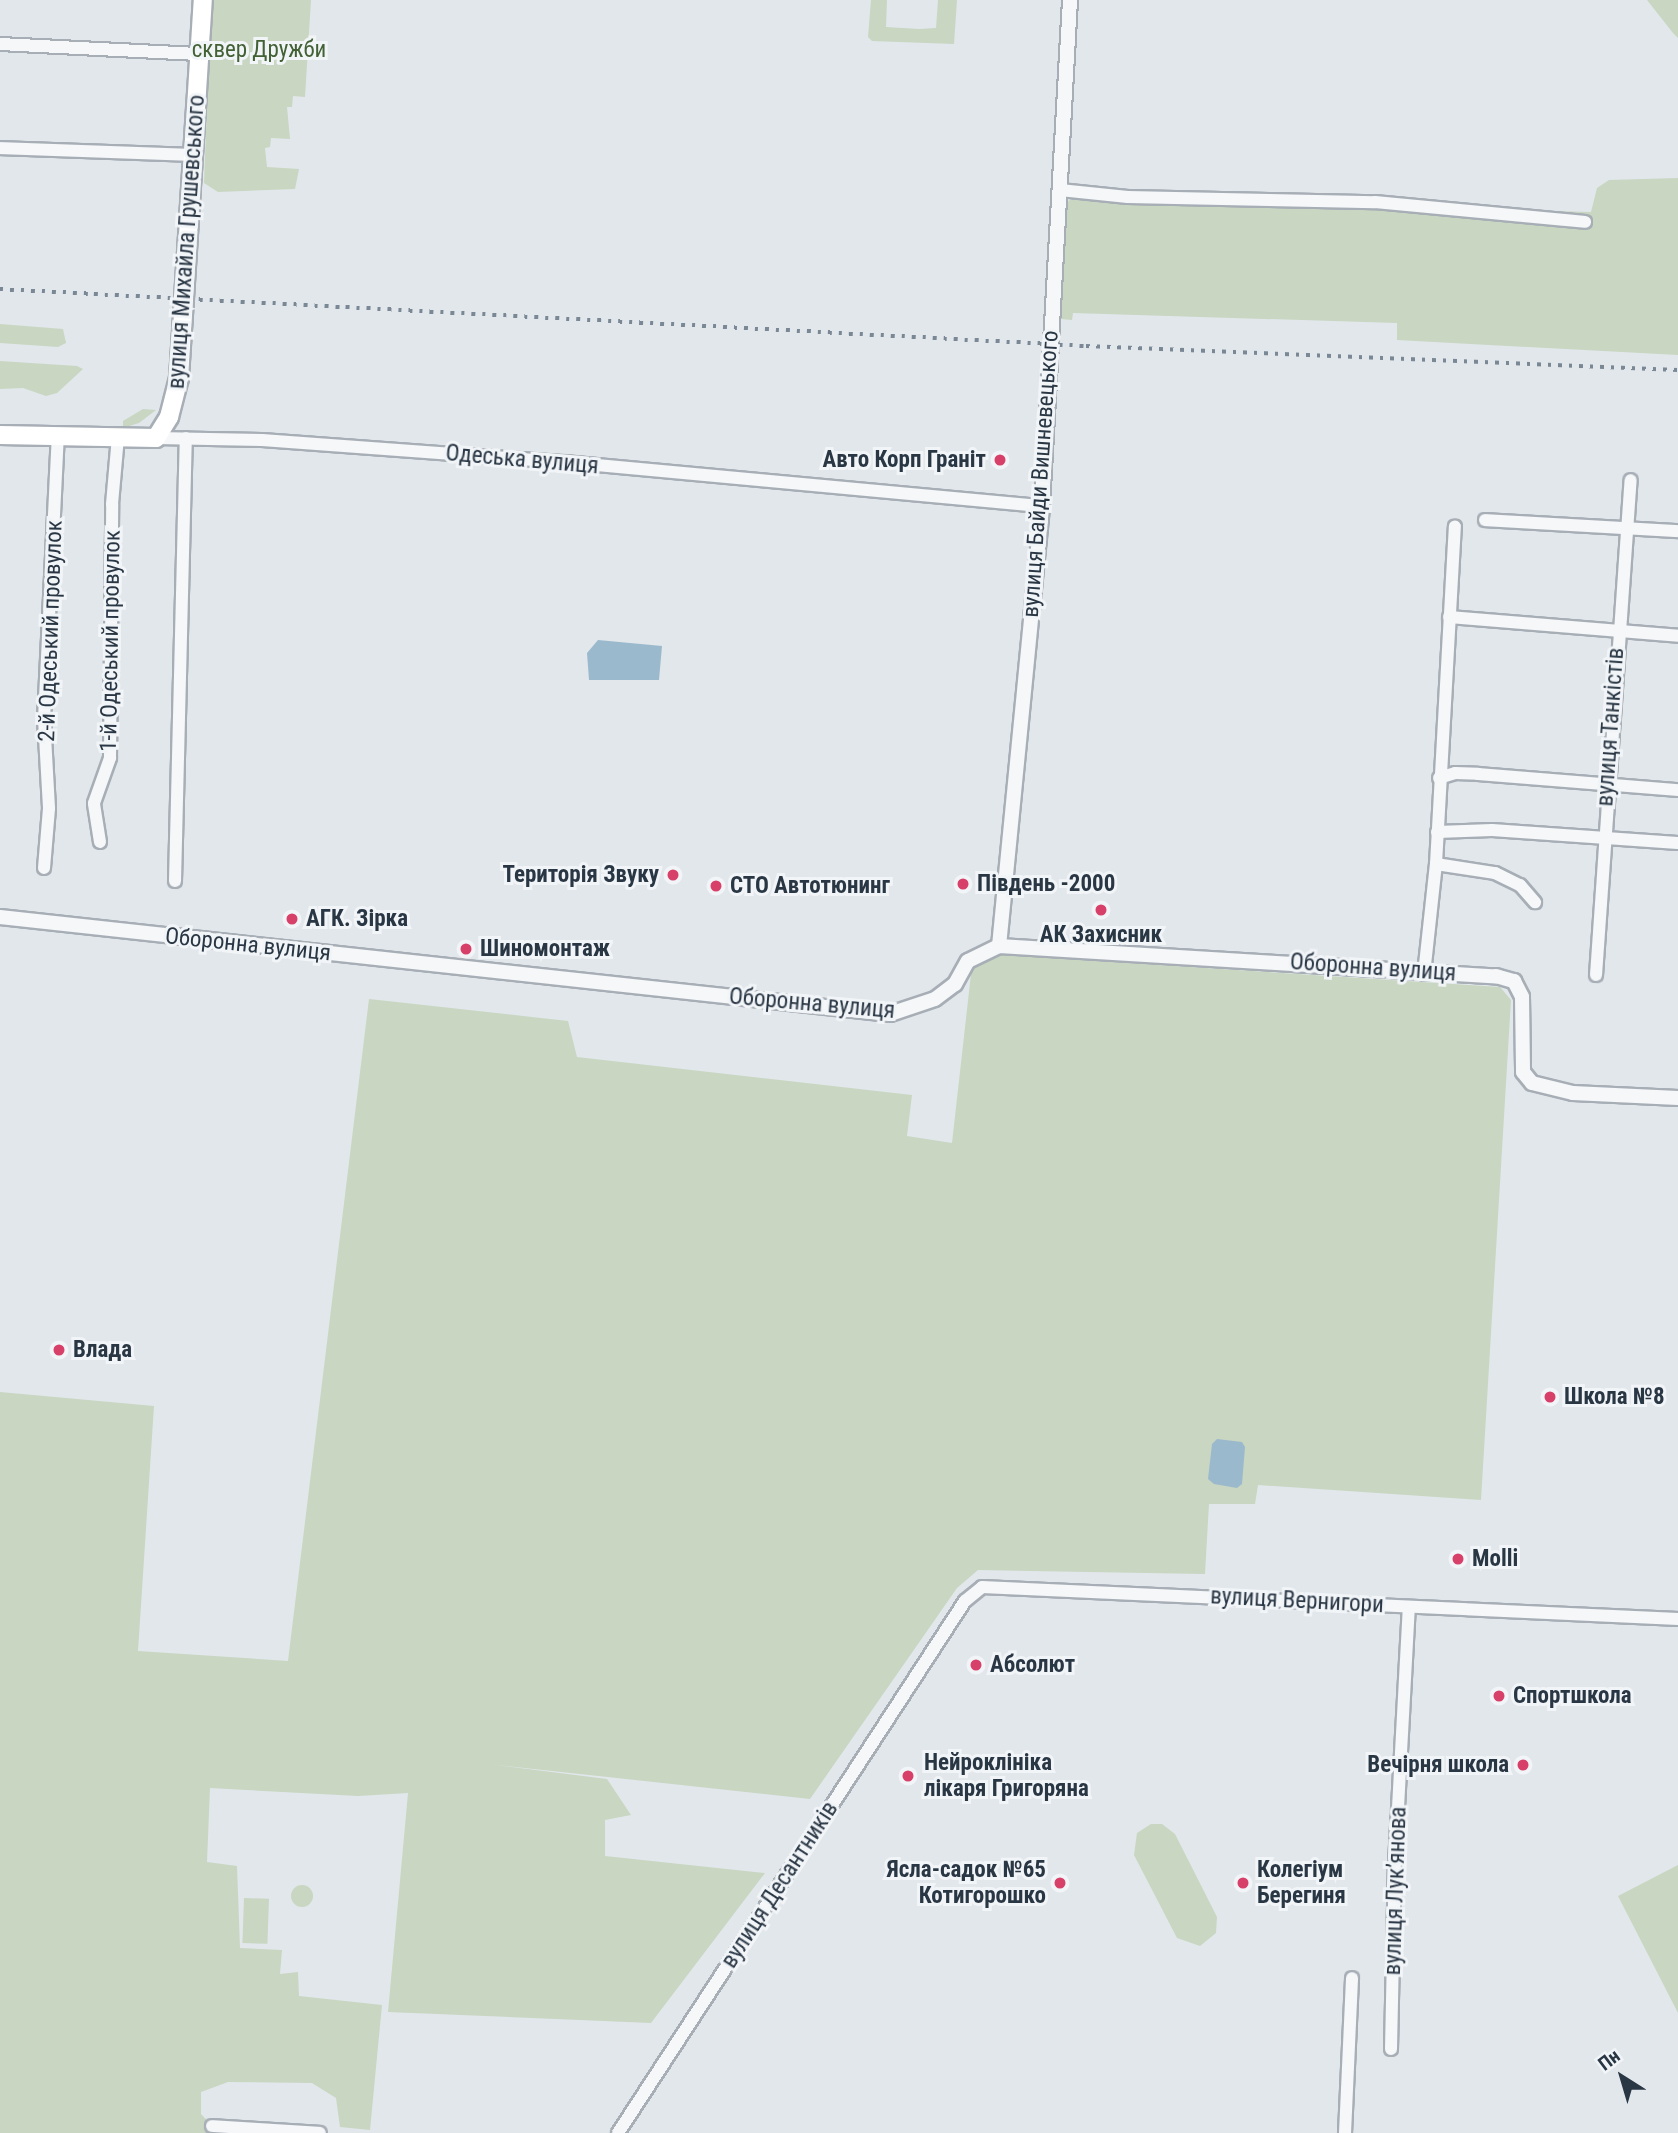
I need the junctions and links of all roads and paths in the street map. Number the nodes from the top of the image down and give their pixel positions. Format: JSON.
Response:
{"nodes":[{"id":1,"x":203,"y":0,"type":"edge"},
{"id":2,"x":1070,"y":0,"type":"edge"},
{"id":3,"x":0,"y":44,"type":"edge"},
{"id":4,"x":200,"y":54,"type":"junction"},
{"id":5,"x":0,"y":148,"type":"edge"},
{"id":6,"x":195,"y":155,"type":"junction"},
{"id":7,"x":1060,"y":190,"type":"junction"},
{"id":8,"x":1585,"y":222,"type":"dead end"},
{"id":9,"x":0,"y":435,"type":"edge"},
{"id":10,"x":58,"y":436,"type":"junction"},
{"id":11,"x":118,"y":437,"type":"junction"},
{"id":12,"x":156,"y":438,"type":"junction"},
{"id":13,"x":186,"y":438,"type":"junction"},
{"id":14,"x":1631,"y":480,"type":"dead end"},
{"id":15,"x":1042,"y":506,"type":"junction"},
{"id":16,"x":1485,"y":520,"type":"dead end"},
{"id":17,"x":1455,"y":527,"type":"dead end"},
{"id":18,"x":1626,"y":527,"type":"junction"},
{"id":19,"x":1678,"y":531,"type":"edge"},
{"id":20,"x":1449,"y":617,"type":"junction"},
{"id":21,"x":1618,"y":631,"type":"junction"},
{"id":22,"x":1678,"y":636,"type":"edge"},
{"id":23,"x":1439,"y":778,"type":"junction"},
{"id":24,"x":1607,"y":783,"type":"junction"},
{"id":25,"x":1678,"y":790,"type":"edge"},
{"id":26,"x":1437,"y":832,"type":"junction"},
{"id":27,"x":1603,"y":838,"type":"junction"},
{"id":28,"x":100,"y":842,"type":"dead end"},
{"id":29,"x":1678,"y":843,"type":"edge"},
{"id":30,"x":1436,"y":864,"type":"junction"},
{"id":31,"x":44,"y":868,"type":"dead end"},
{"id":32,"x":175,"y":881,"type":"dead end"},
{"id":33,"x":1535,"y":902,"type":"dead end"},
{"id":34,"x":0,"y":918,"type":"edge"},
{"id":35,"x":999,"y":946,"type":"junction"},
{"id":36,"x":1424,"y":974,"type":"junction"},
{"id":37,"x":1596,"y":975,"type":"dead end"},
{"id":38,"x":1678,"y":1098,"type":"edge"},
{"id":39,"x":1409,"y":1607,"type":"junction"},
{"id":40,"x":1678,"y":1619,"type":"edge"},
{"id":41,"x":940,"y":1638,"type":"joint"},
{"id":42,"x":1352,"y":1978,"type":"dead end"},
{"id":43,"x":1391,"y":2049,"type":"dead end"},
{"id":44,"x":212,"y":2126,"type":"dead end"},
{"id":45,"x":320,"y":2133,"type":"edge"},
{"id":46,"x":618,"y":2133,"type":"edge"},
{"id":47,"x":1345,"y":2133,"type":"edge"}],
"edges":[{"from":1,"to":4,"type":"main road","name":"вулиця Михайла Грушевського"},
{"from":2,"to":7,"type":"street","name":"вулиця Байди Вишневецького"},
{"from":3,"to":4,"type":"street"},
{"from":4,"to":6,"type":"main road","name":"вулиця Михайла Грушевського"},
{"from":5,"to":6,"type":"street"},
{"from":6,"to":12,"type":"main road","name":"вулиця Михайла Грушевського"},
{"from":7,"to":8,"type":"street"},
{"from":7,"to":15,"type":"street","name":"вулиця Байди Вишневецького"},
{"from":9,"to":10,"type":"main road","name":"Одеська вулиця"},
{"from":10,"to":11,"type":"main road","name":"Одеська вулиця"},
{"from":10,"to":31,"type":"street","name":"2-й Одеський провулок"},
{"from":11,"to":12,"type":"main road","name":"Одеська вулиця"},
{"from":11,"to":28,"type":"street","name":"1-й Одеський провулок"},
{"from":12,"to":13,"type":"street","name":"Одеська вулиця"},
{"from":13,"to":15,"type":"street","name":"Одеська вулиця"},
{"from":13,"to":32,"type":"street"},
{"from":14,"to":18,"type":"street","name":"вулиця Танкістів"},
{"from":15,"to":35,"type":"street","name":"вулиця Байди Вишневецького"},
{"from":16,"to":18,"type":"street"},
{"from":17,"to":20,"type":"street"},
{"from":18,"to":19,"type":"street"},
{"from":18,"to":21,"type":"street","name":"вулиця Танкістів"},
{"from":20,"to":21,"type":"street"},
{"from":20,"to":23,"type":"street"},
{"from":21,"to":22,"type":"street"},
{"from":21,"to":24,"type":"street","name":"вулиця Танкістів"},
{"from":23,"to":24,"type":"street"},
{"from":23,"to":26,"type":"street"},
{"from":24,"to":25,"type":"street"},
{"from":24,"to":27,"type":"street","name":"вулиця Танкістів"},
{"from":26,"to":27,"type":"street"},
{"from":26,"to":30,"type":"street"},
{"from":27,"to":29,"type":"street"},
{"from":27,"to":37,"type":"street","name":"вулиця Танкістів"},
{"from":30,"to":33,"type":"street"},
{"from":30,"to":36,"type":"street"},
{"from":34,"to":35,"type":"street","name":"Оборонна вулиця"},
{"from":35,"to":36,"type":"street","name":"Оборонна вулиця"},
{"from":36,"to":38,"type":"street","name":"Оборонна вулиця"},
{"from":39,"to":40,"type":"street","name":"вулиця Вернигори"},
{"from":39,"to":41,"type":"street","name":"вулиця Вернигори"},
{"from":39,"to":43,"type":"street","name":"вулиця Лукʼянова"},
{"from":41,"to":46,"type":"street","name":"вулиця Десантників"},
{"from":42,"to":47,"type":"street","name":"вулиця Лукʼянова"},
{"from":44,"to":45,"type":"street"}]}
